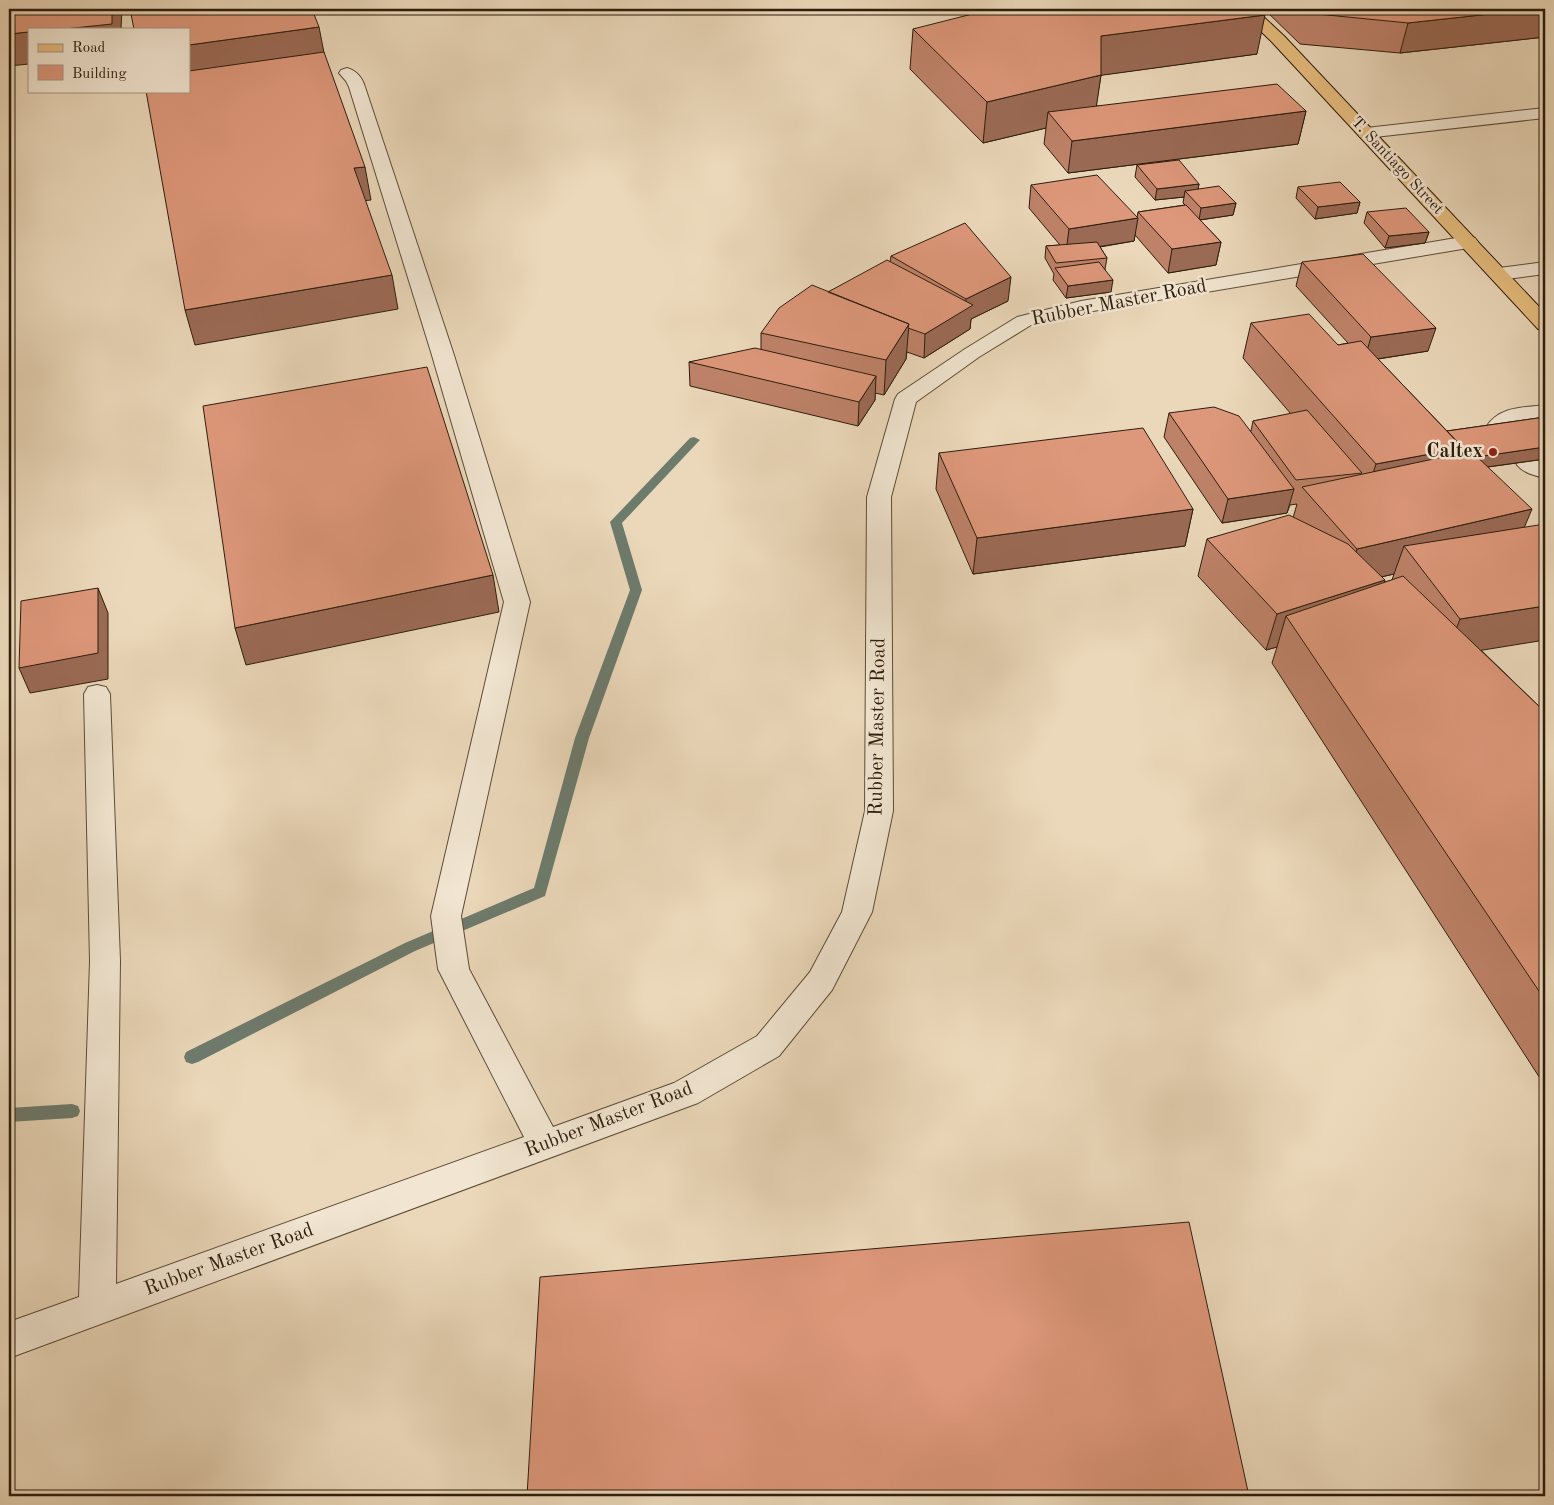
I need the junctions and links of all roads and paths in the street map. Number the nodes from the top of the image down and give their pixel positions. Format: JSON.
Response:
{"nodes":[{"id":1,"x":1246,"y":9,"type":"edge"},
{"id":2,"x":347,"y":73,"type":"dead end"},
{"id":3,"x":1545,"y":113,"type":"edge"},
{"id":4,"x":1366,"y":133,"type":"junction"},
{"id":5,"x":1468,"y":242,"type":"junction"},
{"id":6,"x":1545,"y":268,"type":"edge"},
{"id":7,"x":1499,"y":274,"type":"junction"},
{"id":8,"x":1545,"y":325,"type":"edge"},
{"id":9,"x":1545,"y":412,"type":"edge"},
{"id":10,"x":1502,"y":435,"type":"edge"},
{"id":11,"x":97,"y":694,"type":"dead end"},
{"id":12,"x":545,"y":1145,"type":"junction"},
{"id":13,"x":97,"y":1309,"type":"junction"},
{"id":14,"x":9,"y":1340,"type":"edge"}],
"edges":[{"from":1,"to":4,"type":"main road","name":"T. Santiago Street"},
{"from":2,"to":12,"type":"street"},
{"from":3,"to":4,"type":"street"},
{"from":4,"to":5,"type":"main road","name":"T. Santiago Street"},
{"from":5,"to":7,"type":"main road","name":"T. Santiago Street"},
{"from":5,"to":12,"type":"street","name":"Rubber Master Road"},
{"from":6,"to":7,"type":"street"},
{"from":7,"to":8,"type":"main road","name":"T. Santiago Street"},
{"from":9,"to":10,"type":"street"},
{"from":11,"to":13,"type":"street"},
{"from":12,"to":13,"type":"street","name":"Rubber Master Road"},
{"from":13,"to":14,"type":"street","name":"Rubber Master Road"}]}
